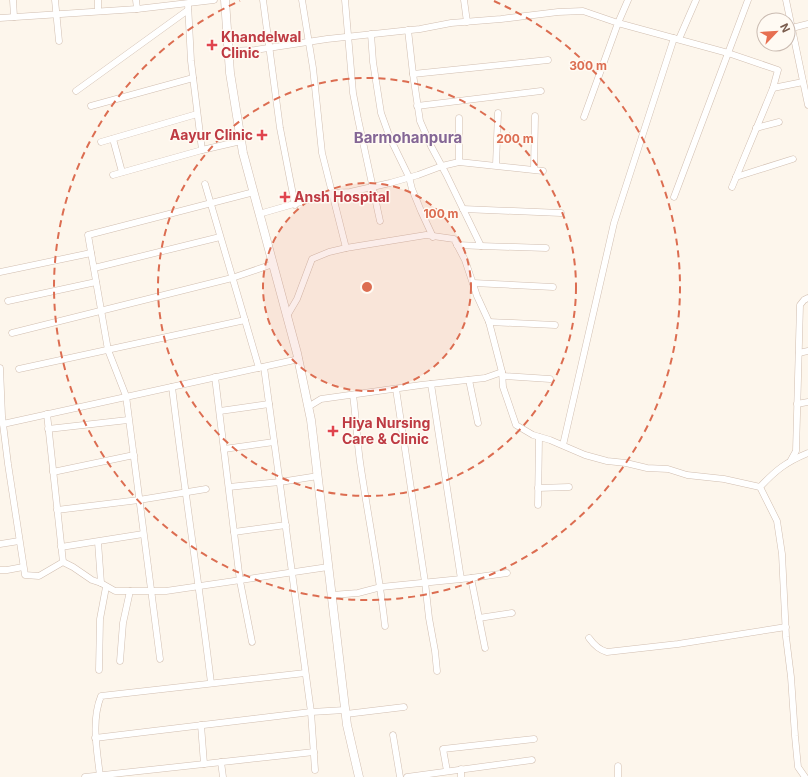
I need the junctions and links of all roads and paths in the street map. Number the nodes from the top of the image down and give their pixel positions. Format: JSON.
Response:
{"nodes":[{"id":1,"x":13,"y":0,"type":"edge"},
{"id":2,"x":55,"y":0,"type":"edge"},
{"id":3,"x":98,"y":0,"type":"edge"},
{"id":4,"x":136,"y":0,"type":"edge"},
{"id":5,"x":214,"y":0,"type":"edge"},
{"id":6,"x":225,"y":0,"type":"edge"},
{"id":7,"x":263,"y":0,"type":"edge"},
{"id":8,"x":302,"y":0,"type":"edge"},
{"id":9,"x":345,"y":0,"type":"edge"},
{"id":10,"x":464,"y":0,"type":"edge"},
{"id":11,"x":628,"y":0,"type":"edge"},
{"id":12,"x":696,"y":0,"type":"edge"},
{"id":13,"x":748,"y":0,"type":"edge"},
{"id":14,"x":786,"y":0,"type":"edge"},
{"id":15,"x":188,"y":7,"type":"junction"},
{"id":16,"x":137,"y":9,"type":"junction"},
{"id":17,"x":98,"y":11,"type":"junction"},
{"id":18,"x":789,"y":12,"type":"edge"},
{"id":19,"x":57,"y":14,"type":"junction"},
{"id":20,"x":14,"y":17,"type":"junction"},
{"id":21,"x":0,"y":18,"type":"edge"},
{"id":22,"x":467,"y":22,"type":"junction"},
{"id":23,"x":618,"y":23,"type":"junction"},
{"id":24,"x":808,"y":24,"type":"edge"},
{"id":25,"x":796,"y":27,"type":"edge"},
{"id":26,"x":408,"y":30,"type":"junction"},
{"id":27,"x":371,"y":34,"type":"junction"},
{"id":28,"x":349,"y":37,"type":"junction"},
{"id":29,"x":677,"y":39,"type":"junction"},
{"id":30,"x":60,"y":41,"type":"dead end"},
{"id":31,"x":308,"y":42,"type":"junction"},
{"id":32,"x":796,"y":42,"type":"edge"},
{"id":33,"x":269,"y":48,"type":"junction"},
{"id":34,"x":228,"y":51,"type":"junction"},
{"id":35,"x":728,"y":53,"type":"junction"},
{"id":36,"x":548,"y":60,"type":"dead end"},
{"id":37,"x":413,"y":74,"type":"junction"},
{"id":38,"x":805,"y":74,"type":"edge"},
{"id":39,"x":193,"y":78,"type":"junction"},
{"id":40,"x":803,"y":82,"type":"junction"},
{"id":41,"x":773,"y":88,"type":"junction"},
{"id":42,"x":76,"y":91,"type":"dead end"},
{"id":43,"x":541,"y":91,"type":"dead end"},
{"id":44,"x":808,"y":105,"type":"edge"},
{"id":45,"x":91,"y":106,"type":"dead end"},
{"id":46,"x":417,"y":106,"type":"junction"},
{"id":47,"x":498,"y":113,"type":"dead end"},
{"id":48,"x":197,"y":114,"type":"junction"},
{"id":49,"x":535,"y":116,"type":"dead end"},
{"id":50,"x":584,"y":117,"type":"dead end"},
{"id":51,"x":460,"y":118,"type":"dead end"},
{"id":52,"x":779,"y":122,"type":"dead end"},
{"id":53,"x":756,"y":128,"type":"junction"},
{"id":54,"x":113,"y":139,"type":"junction"},
{"id":55,"x":241,"y":141,"type":"junction"},
{"id":56,"x":101,"y":142,"type":"dead end"},
{"id":57,"x":202,"y":150,"type":"junction"},
{"id":58,"x":793,"y":159,"type":"dead end"},
{"id":59,"x":459,"y":162,"type":"junction"},
{"id":60,"x":496,"y":165,"type":"junction"},
{"id":61,"x":442,"y":166,"type":"junction"},
{"id":62,"x":534,"y":169,"type":"junction"},
{"id":63,"x":543,"y":171,"type":"dead end"},
{"id":64,"x":122,"y":172,"type":"junction"},
{"id":65,"x":113,"y":174,"type":"dead end"},
{"id":66,"x":409,"y":177,"type":"junction"},
{"id":67,"x":736,"y":177,"type":"junction"},
{"id":68,"x":205,"y":184,"type":"dead end"},
{"id":69,"x":372,"y":186,"type":"junction"},
{"id":70,"x":732,"y":187,"type":"dead end"},
{"id":71,"x":254,"y":192,"type":"junction"},
{"id":72,"x":332,"y":193,"type":"junction"},
{"id":73,"x":674,"y":198,"type":"dead end"},
{"id":74,"x":211,"y":203,"type":"junction"},
{"id":75,"x":295,"y":204,"type":"junction"},
{"id":76,"x":463,"y":209,"type":"junction"},
{"id":77,"x":561,"y":213,"type":"dead end"},
{"id":78,"x":260,"y":214,"type":"junction"},
{"id":79,"x":380,"y":221,"type":"dead end"},
{"id":80,"x":220,"y":237,"type":"junction"},
{"id":81,"x":433,"y":237,"type":"junction"},
{"id":82,"x":457,"y":245,"type":"junction"},
{"id":83,"x":481,"y":246,"type":"junction"},
{"id":84,"x":346,"y":248,"type":"junction"},
{"id":85,"x":546,"y":248,"type":"dead end"},
{"id":86,"x":91,"y":253,"type":"junction"},
{"id":87,"x":273,"y":264,"type":"junction"},
{"id":88,"x":94,"y":268,"type":"junction"},
{"id":89,"x":0,"y":272,"type":"edge"},
{"id":90,"x":232,"y":278,"type":"junction"},
{"id":91,"x":96,"y":282,"type":"junction"},
{"id":92,"x":473,"y":282,"type":"junction"},
{"id":93,"x":553,"y":287,"type":"dead end"},
{"id":94,"x":808,"y":298,"type":"edge"},
{"id":95,"x":8,"y":301,"type":"dead end"},
{"id":96,"x":101,"y":310,"type":"junction"},
{"id":97,"x":287,"y":316,"type":"junction"},
{"id":98,"x":245,"y":320,"type":"junction"},
{"id":99,"x":488,"y":322,"type":"junction"},
{"id":100,"x":554,"y":325,"type":"dead end"},
{"id":101,"x":12,"y":333,"type":"dead end"},
{"id":102,"x":108,"y":350,"type":"junction"},
{"id":103,"x":808,"y":351,"type":"edge"},
{"id":104,"x":799,"y":353,"type":"junction"},
{"id":105,"x":299,"y":359,"type":"junction"},
{"id":106,"x":261,"y":367,"type":"junction"},
{"id":107,"x":0,"y":368,"type":"edge"},
{"id":108,"x":19,"y":369,"type":"dead end"},
{"id":109,"x":502,"y":374,"type":"junction"},
{"id":110,"x":215,"y":377,"type":"junction"},
{"id":111,"x":550,"y":379,"type":"dead end"},
{"id":112,"x":470,"y":380,"type":"junction"},
{"id":113,"x":431,"y":384,"type":"junction"},
{"id":114,"x":172,"y":387,"type":"junction"},
{"id":115,"x":396,"y":389,"type":"junction"},
{"id":116,"x":353,"y":395,"type":"junction"},
{"id":117,"x":126,"y":396,"type":"junction"},
{"id":118,"x":808,"y":402,"type":"edge"},
{"id":119,"x":269,"y":404,"type":"junction"},
{"id":120,"x":797,"y":404,"type":"junction"},
{"id":121,"x":308,"y":406,"type":"junction"},
{"id":122,"x":220,"y":411,"type":"junction"},
{"id":123,"x":46,"y":414,"type":"junction"},
{"id":124,"x":1,"y":416,"type":"edge"},
{"id":125,"x":128,"y":420,"type":"junction"},
{"id":126,"x":478,"y":423,"type":"dead end"},
{"id":127,"x":3,"y":424,"type":"junction"},
{"id":128,"x":48,"y":429,"type":"junction"},
{"id":129,"x":539,"y":437,"type":"junction"},
{"id":130,"x":274,"y":442,"type":"junction"},
{"id":131,"x":563,"y":445,"type":"junction"},
{"id":132,"x":224,"y":449,"type":"junction"},
{"id":133,"x":808,"y":453,"type":"edge"},
{"id":134,"x":134,"y":455,"type":"junction"},
{"id":135,"x":791,"y":460,"type":"junction"},
{"id":136,"x":53,"y":472,"type":"junction"},
{"id":137,"x":318,"y":476,"type":"junction"},
{"id":138,"x":280,"y":482,"type":"junction"},
{"id":139,"x":229,"y":487,"type":"junction"},
{"id":140,"x":569,"y":487,"type":"dead end"},
{"id":141,"x":760,"y":487,"type":"junction"},
{"id":142,"x":538,"y":488,"type":"junction"},
{"id":143,"x":206,"y":489,"type":"dead end"},
{"id":144,"x":185,"y":492,"type":"junction"},
{"id":145,"x":139,"y":500,"type":"junction"},
{"id":146,"x":538,"y":505,"type":"dead end"},
{"id":147,"x":57,"y":510,"type":"junction"},
{"id":148,"x":286,"y":525,"type":"junction"},
{"id":149,"x":234,"y":532,"type":"junction"},
{"id":150,"x":143,"y":534,"type":"junction"},
{"id":151,"x":19,"y":541,"type":"junction"},
{"id":152,"x":98,"y":542,"type":"junction"},
{"id":153,"x":0,"y":544,"type":"edge"},
{"id":154,"x":61,"y":547,"type":"junction"},
{"id":155,"x":63,"y":562,"type":"junction"},
{"id":156,"x":23,"y":567,"type":"junction"},
{"id":157,"x":328,"y":567,"type":"junction"},
{"id":158,"x":0,"y":570,"type":"edge"},
{"id":159,"x":292,"y":572,"type":"junction"},
{"id":160,"x":507,"y":573,"type":"dead end"},
{"id":161,"x":471,"y":578,"type":"junction"},
{"id":162,"x":461,"y":579,"type":"junction"},
{"id":163,"x":240,"y":581,"type":"junction"},
{"id":164,"x":425,"y":582,"type":"junction"},
{"id":165,"x":104,"y":585,"type":"junction"},
{"id":166,"x":199,"y":586,"type":"junction"},
{"id":167,"x":381,"y":587,"type":"junction"},
{"id":168,"x":130,"y":591,"type":"junction"},
{"id":169,"x":150,"y":591,"type":"junction"},
{"id":170,"x":332,"y":595,"type":"junction"},
{"id":171,"x":512,"y":613,"type":"dead end"},
{"id":172,"x":479,"y":618,"type":"junction"},
{"id":173,"x":386,"y":626,"type":"dead end"},
{"id":174,"x":786,"y":627,"type":"junction"},
{"id":175,"x":589,"y":638,"type":"dead end"},
{"id":176,"x":252,"y":642,"type":"dead end"},
{"id":177,"x":485,"y":648,"type":"dead end"},
{"id":178,"x":160,"y":659,"type":"dead end"},
{"id":179,"x":120,"y":661,"type":"dead end"},
{"id":180,"x":99,"y":670,"type":"dead end"},
{"id":181,"x":437,"y":671,"type":"dead end"},
{"id":182,"x":305,"y":673,"type":"junction"},
{"id":183,"x":211,"y":683,"type":"junction"},
{"id":184,"x":404,"y":707,"type":"dead end"},
{"id":185,"x":311,"y":712,"type":"junction"},
{"id":186,"x":345,"y":712,"type":"junction"},
{"id":187,"x":201,"y":725,"type":"junction"},
{"id":188,"x":393,"y":735,"type":"dead end"},
{"id":189,"x":95,"y":738,"type":"junction"},
{"id":190,"x":534,"y":739,"type":"dead end"},
{"id":191,"x":314,"y":752,"type":"junction"},
{"id":192,"x":532,"y":760,"type":"dead end"},
{"id":193,"x":221,"y":762,"type":"junction"},
{"id":194,"x":204,"y":764,"type":"junction"},
{"id":195,"x":618,"y":766,"type":"dead end"},
{"id":196,"x":461,"y":769,"type":"junction"},
{"id":197,"x":315,"y":770,"type":"dead end"},
{"id":198,"x":447,"y":771,"type":"junction"},
{"id":199,"x":100,"y":776,"type":"junction"},
{"id":200,"x":111,"y":776,"type":"edge"},
{"id":201,"x":85,"y":777,"type":"edge"},
{"id":202,"x":223,"y":777,"type":"edge"},
{"id":203,"x":360,"y":777,"type":"edge"},
{"id":204,"x":400,"y":777,"type":"edge"},
{"id":205,"x":407,"y":777,"type":"edge"},
{"id":206,"x":461,"y":777,"type":"edge"},
{"id":207,"x":618,"y":777,"type":"edge"},
{"id":208,"x":805,"y":777,"type":"edge"}],
"edges":[{"from":1,"to":20,"type":"street"},
{"from":2,"to":19,"type":"street"},
{"from":3,"to":17,"type":"street"},
{"from":4,"to":16,"type":"street"},
{"from":5,"to":15,"type":"street"},
{"from":6,"to":34,"type":"street"},
{"from":7,"to":33,"type":"street"},
{"from":8,"to":31,"type":"street"},
{"from":9,"to":28,"type":"street"},
{"from":10,"to":22,"type":"street"},
{"from":11,"to":23,"type":"street"},
{"from":12,"to":29,"type":"street"},
{"from":13,"to":35,"type":"street"},
{"from":14,"to":18,"type":"street"},
{"from":15,"to":16,"type":"street"},
{"from":15,"to":39,"type":"street"},
{"from":15,"to":42,"type":"street"},
{"from":16,"to":17,"type":"street"},
{"from":17,"to":19,"type":"street"},
{"from":19,"to":20,"type":"street"},
{"from":19,"to":30,"type":"street"},
{"from":20,"to":21,"type":"street"},
{"from":22,"to":23,"type":"street"},
{"from":22,"to":26,"type":"street"},
{"from":23,"to":29,"type":"street"},
{"from":23,"to":50,"type":"street"},
{"from":24,"to":25,"type":"street"},
{"from":26,"to":27,"type":"street"},
{"from":26,"to":37,"type":"street"},
{"from":27,"to":28,"type":"street"},
{"from":27,"to":66,"type":"street"},
{"from":28,"to":31,"type":"street"},
{"from":28,"to":69,"type":"street"},
{"from":29,"to":35,"type":"street"},
{"from":29,"to":131,"type":"street"},
{"from":31,"to":33,"type":"street"},
{"from":31,"to":72,"type":"street"},
{"from":32,"to":38,"type":"street"},
{"from":33,"to":34,"type":"street"},
{"from":33,"to":75,"type":"street"},
{"from":34,"to":55,"type":"street"},
{"from":35,"to":41,"type":"street"},
{"from":35,"to":73,"type":"street"},
{"from":36,"to":37,"type":"street"},
{"from":37,"to":46,"type":"street"},
{"from":38,"to":40,"type":"street"},
{"from":39,"to":45,"type":"street"},
{"from":39,"to":48,"type":"street"},
{"from":40,"to":41,"type":"street"},
{"from":40,"to":44,"type":"street"},
{"from":41,"to":53,"type":"street"},
{"from":43,"to":46,"type":"street"},
{"from":46,"to":61,"type":"street"},
{"from":47,"to":60,"type":"street"},
{"from":48,"to":54,"type":"street"},
{"from":48,"to":57,"type":"street"},
{"from":49,"to":62,"type":"street"},
{"from":51,"to":59,"type":"street"},
{"from":52,"to":53,"type":"street"},
{"from":53,"to":67,"type":"street"},
{"from":54,"to":56,"type":"street"},
{"from":54,"to":64,"type":"street"},
{"from":55,"to":57,"type":"street"},
{"from":55,"to":71,"type":"street"},
{"from":57,"to":64,"type":"street"},
{"from":58,"to":67,"type":"street"},
{"from":59,"to":60,"type":"street"},
{"from":59,"to":61,"type":"street"},
{"from":60,"to":62,"type":"street"},
{"from":61,"to":66,"type":"street"},
{"from":61,"to":76,"type":"street"},
{"from":62,"to":63,"type":"street"},
{"from":64,"to":65,"type":"street"},
{"from":66,"to":69,"type":"street"},
{"from":66,"to":81,"type":"street"},
{"from":67,"to":70,"type":"street"},
{"from":68,"to":74,"type":"street"},
{"from":69,"to":72,"type":"street"},
{"from":69,"to":79,"type":"street"},
{"from":71,"to":74,"type":"street"},
{"from":71,"to":78,"type":"street"},
{"from":72,"to":75,"type":"street"},
{"from":72,"to":84,"type":"street"},
{"from":74,"to":80,"type":"street"},
{"from":74,"to":86,"type":"street"},
{"from":75,"to":78,"type":"street"},
{"from":76,"to":77,"type":"street"},
{"from":76,"to":83,"type":"street"},
{"from":78,"to":87,"type":"street"},
{"from":80,"to":88,"type":"street"},
{"from":80,"to":90,"type":"street"},
{"from":81,"to":82,"type":"street"},
{"from":81,"to":84,"type":"street"},
{"from":82,"to":83,"type":"street"},
{"from":82,"to":92,"type":"street"},
{"from":83,"to":85,"type":"street"},
{"from":84,"to":97,"type":"street"},
{"from":86,"to":88,"type":"street"},
{"from":86,"to":89,"type":"street"},
{"from":87,"to":90,"type":"street"},
{"from":87,"to":97,"type":"street"},
{"from":88,"to":91,"type":"street"},
{"from":90,"to":96,"type":"street"},
{"from":90,"to":98,"type":"street"},
{"from":91,"to":95,"type":"street"},
{"from":91,"to":96,"type":"street"},
{"from":92,"to":93,"type":"street"},
{"from":92,"to":99,"type":"street"},
{"from":94,"to":104,"type":"street"},
{"from":96,"to":101,"type":"street"},
{"from":96,"to":102,"type":"street"},
{"from":97,"to":105,"type":"street"},
{"from":98,"to":102,"type":"street"},
{"from":98,"to":106,"type":"street"},
{"from":99,"to":100,"type":"street"},
{"from":99,"to":109,"type":"street"},
{"from":102,"to":108,"type":"street"},
{"from":102,"to":117,"type":"street"},
{"from":103,"to":104,"type":"street"},
{"from":104,"to":120,"type":"street"},
{"from":105,"to":106,"type":"street"},
{"from":105,"to":121,"type":"street"},
{"from":106,"to":110,"type":"street"},
{"from":106,"to":119,"type":"street"},
{"from":107,"to":124,"type":"street"},
{"from":109,"to":111,"type":"street"},
{"from":109,"to":112,"type":"street"},
{"from":109,"to":129,"type":"street"},
{"from":110,"to":114,"type":"street"},
{"from":110,"to":122,"type":"street"},
{"from":112,"to":113,"type":"street"},
{"from":112,"to":126,"type":"street"},
{"from":113,"to":115,"type":"street"},
{"from":113,"to":162,"type":"street"},
{"from":114,"to":117,"type":"street"},
{"from":114,"to":144,"type":"street"},
{"from":115,"to":116,"type":"street"},
{"from":115,"to":164,"type":"street"},
{"from":116,"to":121,"type":"street"},
{"from":116,"to":167,"type":"street"},
{"from":117,"to":123,"type":"street"},
{"from":117,"to":125,"type":"street"},
{"from":118,"to":120,"type":"street"},
{"from":119,"to":122,"type":"street"},
{"from":119,"to":130,"type":"street"},
{"from":120,"to":135,"type":"street"},
{"from":121,"to":137,"type":"street"},
{"from":122,"to":132,"type":"street"},
{"from":123,"to":127,"type":"street"},
{"from":123,"to":128,"type":"street"},
{"from":124,"to":127,"type":"street"},
{"from":125,"to":128,"type":"street"},
{"from":125,"to":134,"type":"street"},
{"from":127,"to":151,"type":"street"},
{"from":128,"to":136,"type":"street"},
{"from":129,"to":131,"type":"street"},
{"from":129,"to":142,"type":"street"},
{"from":130,"to":132,"type":"street"},
{"from":130,"to":138,"type":"street"},
{"from":131,"to":141,"type":"street"},
{"from":132,"to":139,"type":"street"},
{"from":133,"to":135,"type":"street"},
{"from":134,"to":136,"type":"street"},
{"from":134,"to":145,"type":"street"},
{"from":135,"to":141,"type":"street"},
{"from":136,"to":147,"type":"street"},
{"from":137,"to":138,"type":"street"},
{"from":137,"to":157,"type":"street"},
{"from":138,"to":139,"type":"street"},
{"from":138,"to":148,"type":"street"},
{"from":139,"to":149,"type":"street"},
{"from":140,"to":142,"type":"street"},
{"from":141,"to":174,"type":"street"},
{"from":142,"to":146,"type":"street"},
{"from":143,"to":144,"type":"street"},
{"from":144,"to":145,"type":"street"},
{"from":144,"to":166,"type":"street"},
{"from":145,"to":147,"type":"street"},
{"from":145,"to":150,"type":"street"},
{"from":147,"to":154,"type":"street"},
{"from":148,"to":149,"type":"street"},
{"from":148,"to":159,"type":"street"},
{"from":149,"to":163,"type":"street"},
{"from":150,"to":152,"type":"street"},
{"from":150,"to":169,"type":"street"},
{"from":151,"to":153,"type":"street"},
{"from":151,"to":156,"type":"street"},
{"from":152,"to":154,"type":"street"},
{"from":152,"to":165,"type":"street"},
{"from":154,"to":155,"type":"street"},
{"from":155,"to":156,"type":"street"},
{"from":155,"to":165,"type":"street"},
{"from":156,"to":158,"type":"street"},
{"from":157,"to":159,"type":"street"},
{"from":157,"to":170,"type":"street"},
{"from":159,"to":163,"type":"street"},
{"from":159,"to":182,"type":"street"},
{"from":160,"to":161,"type":"street"},
{"from":161,"to":162,"type":"street"},
{"from":161,"to":172,"type":"street"},
{"from":162,"to":164,"type":"street"},
{"from":163,"to":166,"type":"street"},
{"from":163,"to":176,"type":"street"},
{"from":164,"to":167,"type":"street"},
{"from":164,"to":181,"type":"street"},
{"from":165,"to":168,"type":"street"},
{"from":165,"to":180,"type":"street"},
{"from":166,"to":169,"type":"street"},
{"from":166,"to":183,"type":"street"},
{"from":167,"to":170,"type":"street"},
{"from":167,"to":173,"type":"street"},
{"from":168,"to":169,"type":"street"},
{"from":168,"to":179,"type":"street"},
{"from":169,"to":178,"type":"street"},
{"from":170,"to":186,"type":"street"},
{"from":171,"to":172,"type":"street"},
{"from":172,"to":177,"type":"street"},
{"from":174,"to":175,"type":"street"},
{"from":174,"to":208,"type":"street"},
{"from":182,"to":183,"type":"street"},
{"from":182,"to":185,"type":"street"},
{"from":183,"to":189,"type":"street"},
{"from":184,"to":186,"type":"street"},
{"from":185,"to":186,"type":"street"},
{"from":185,"to":187,"type":"street"},
{"from":185,"to":191,"type":"street"},
{"from":186,"to":203,"type":"street"},
{"from":187,"to":189,"type":"street"},
{"from":187,"to":194,"type":"street"},
{"from":188,"to":204,"type":"street"},
{"from":189,"to":199,"type":"street"},
{"from":190,"to":198,"type":"street"},
{"from":191,"to":193,"type":"street"},
{"from":191,"to":197,"type":"street"},
{"from":192,"to":196,"type":"street"},
{"from":193,"to":194,"type":"street"},
{"from":193,"to":202,"type":"street"},
{"from":194,"to":200,"type":"street"},
{"from":195,"to":207,"type":"street"},
{"from":196,"to":198,"type":"street"},
{"from":196,"to":206,"type":"street"},
{"from":198,"to":205,"type":"street"},
{"from":199,"to":200,"type":"street"},
{"from":199,"to":201,"type":"street"}]}
